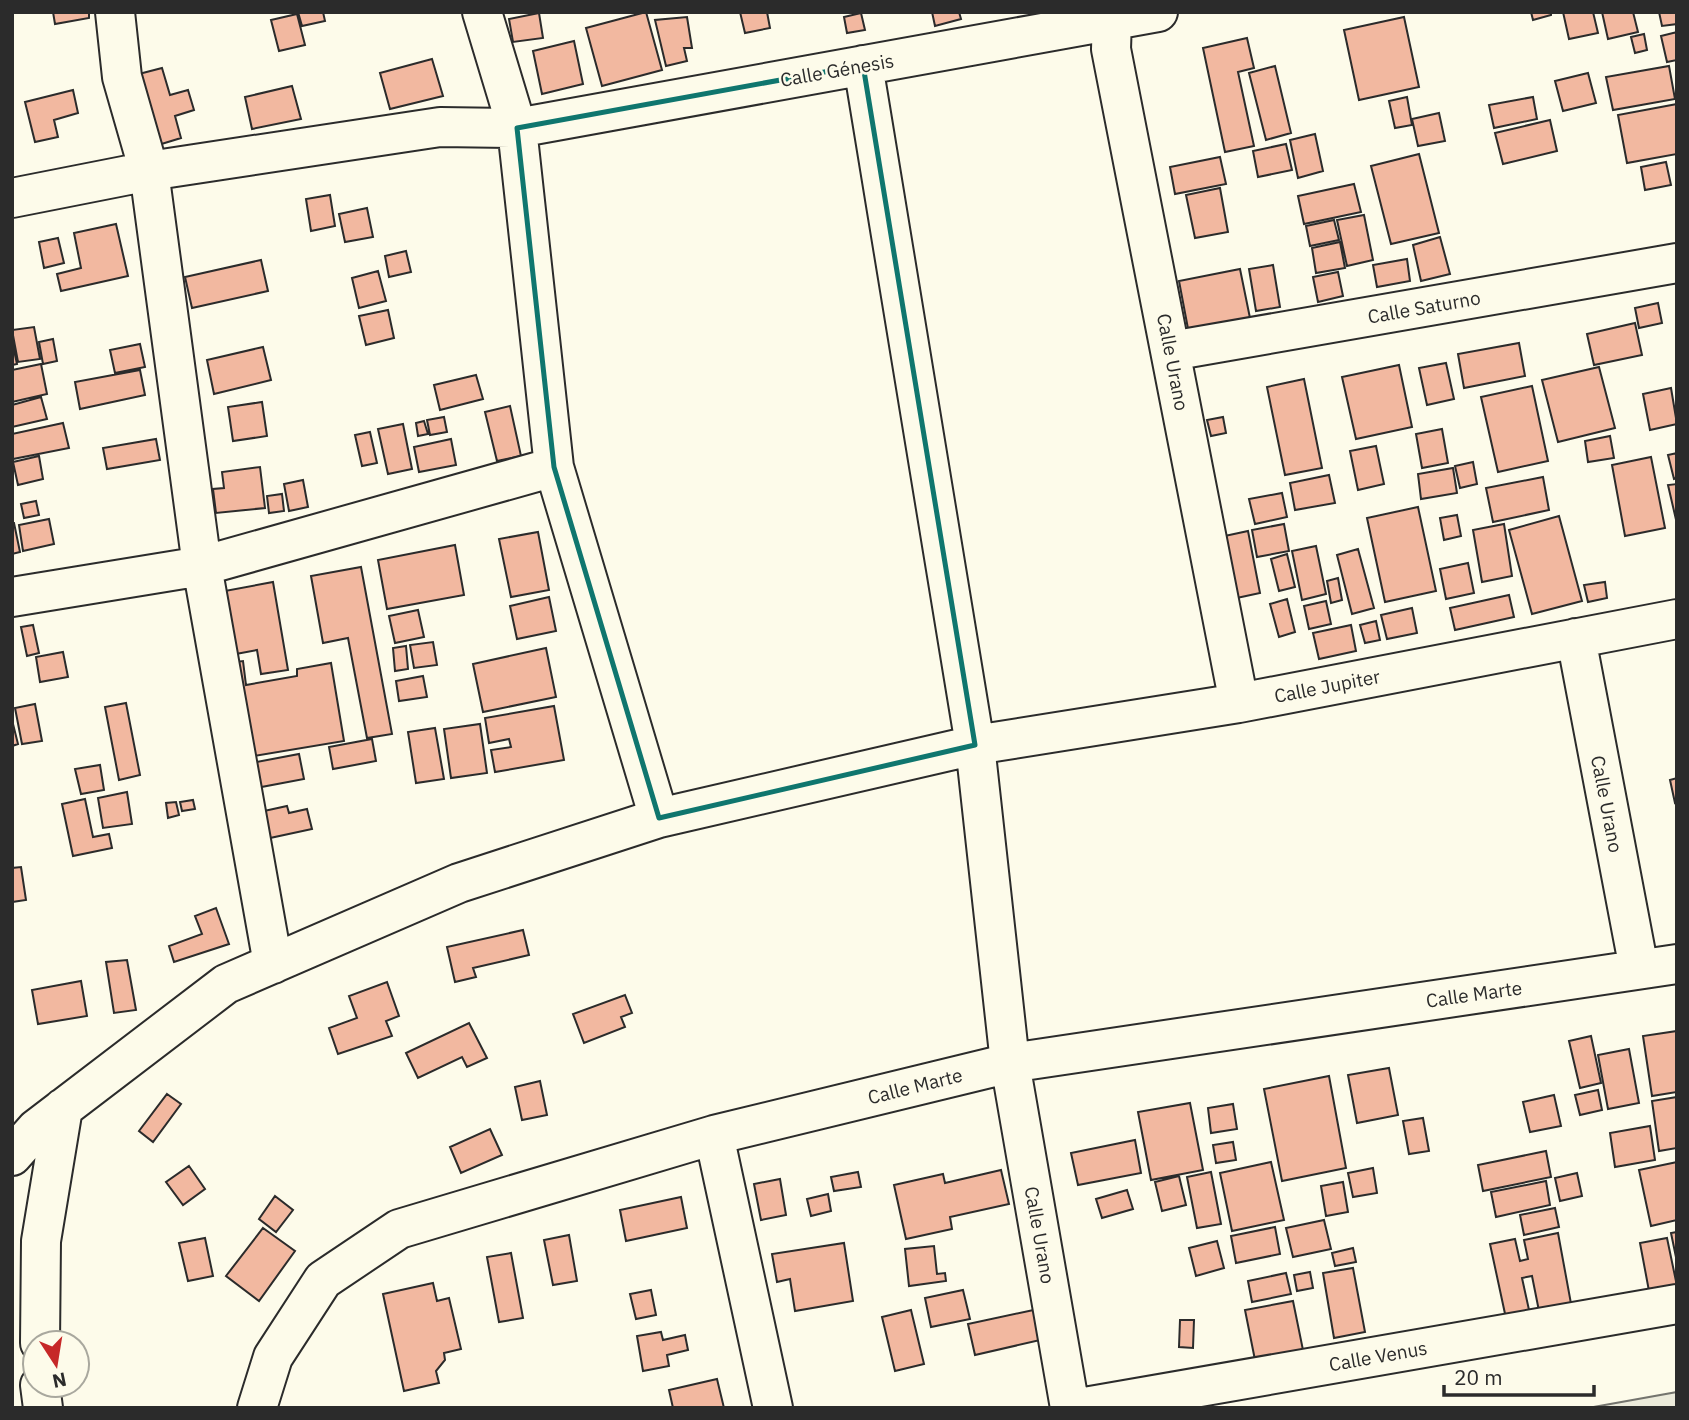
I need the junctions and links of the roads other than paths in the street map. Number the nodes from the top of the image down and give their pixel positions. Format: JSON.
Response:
{"nodes":[{"id":1,"x":115,"y":12,"type":"edge"},
{"id":2,"x":482,"y":12,"type":"edge"},
{"id":3,"x":1158,"y":12,"type":"edge"},
{"id":4,"x":1112,"y":20,"type":"junction"},
{"id":5,"x":863,"y":65,"type":"junction"},
{"id":6,"x":517,"y":128,"type":"junction"},
{"id":7,"x":149,"y":171,"type":"junction"},
{"id":8,"x":12,"y":198,"type":"edge"},
{"id":9,"x":1677,"y":263,"type":"edge"},
{"id":10,"x":1171,"y":351,"type":"junction"},
{"id":11,"x":554,"y":467,"type":"junction"},
{"id":12,"x":202,"y":566,"type":"junction"},
{"id":13,"x":12,"y":597,"type":"edge"},
{"id":14,"x":1677,"y":619,"type":"edge"},
{"id":15,"x":1576,"y":638,"type":"junction"},
{"id":16,"x":1239,"y":703,"type":"junction"},
{"id":17,"x":975,"y":746,"type":"junction"},
{"id":18,"x":659,"y":818,"type":"junction"},
{"id":19,"x":273,"y":964,"type":"junction"},
{"id":20,"x":1677,"y":964,"type":"edge"},
{"id":21,"x":1639,"y":969,"type":"junction"},
{"id":22,"x":1010,"y":1063,"type":"junction"},
{"id":23,"x":63,"y":1108,"type":"junction"},
{"id":24,"x":713,"y":1135,"type":"junction"},
{"id":25,"x":12,"y":1156,"type":"edge"},
{"id":26,"x":1677,"y":1304,"type":"edge"},
{"id":27,"x":40,"y":1329,"type":"edge"},
{"id":28,"x":257,"y":1408,"type":"edge"},
{"id":29,"x":773,"y":1408,"type":"edge"},
{"id":30,"x":1070,"y":1408,"type":"edge"},
{"id":31,"x":1079,"y":1408,"type":"edge"}],
"edges":[{"from":1,"to":7,"type":"street"},
{"from":2,"to":6,"type":"street"},
{"from":3,"to":4,"type":"street","name":"Calle Génesis"},
{"from":4,"to":5,"type":"street","name":"Calle Génesis"},
{"from":4,"to":10,"type":"street","name":"Calle Urano"},
{"from":5,"to":6,"type":"street","name":"Calle Génesis"},
{"from":5,"to":17,"type":"street","name":"Calle Urano"},
{"from":6,"to":7,"type":"street","name":"Calle Génesis"},
{"from":6,"to":11,"type":"street"},
{"from":7,"to":8,"type":"street","name":"Calle Génesis"},
{"from":7,"to":12,"type":"street"},
{"from":9,"to":10,"type":"street","name":"Calle Saturno"},
{"from":10,"to":16,"type":"street","name":"Calle Urano"},
{"from":11,"to":12,"type":"street"},
{"from":11,"to":18,"type":"street"},
{"from":12,"to":13,"type":"street"},
{"from":12,"to":19,"type":"street"},
{"from":14,"to":15,"type":"street","name":"Calle Jupiter"},
{"from":15,"to":16,"type":"street","name":"Calle Jupiter"},
{"from":15,"to":21,"type":"street","name":"Calle Urano"},
{"from":16,"to":17,"type":"street","name":"Calle Jupiter"},
{"from":17,"to":18,"type":"street","name":"Calle Jupiter"},
{"from":17,"to":22,"type":"street","name":"Calle Urano"},
{"from":18,"to":19,"type":"street","name":"Calle Jupiter"},
{"from":19,"to":23,"type":"street","name":"Calle Jupiter"},
{"from":20,"to":21,"type":"street","name":"Calle Marte"},
{"from":21,"to":22,"type":"street","name":"Calle Marte"},
{"from":22,"to":24,"type":"street","name":"Calle Marte"},
{"from":22,"to":30,"type":"street","name":"Calle Urano"},
{"from":23,"to":25,"type":"street","name":"Calle Jupiter"},
{"from":23,"to":27,"type":"street"},
{"from":24,"to":28,"type":"street","name":"Calle Marte"},
{"from":24,"to":29,"type":"street"},
{"from":26,"to":31,"type":"street","name":"Calle Venus"}]}
